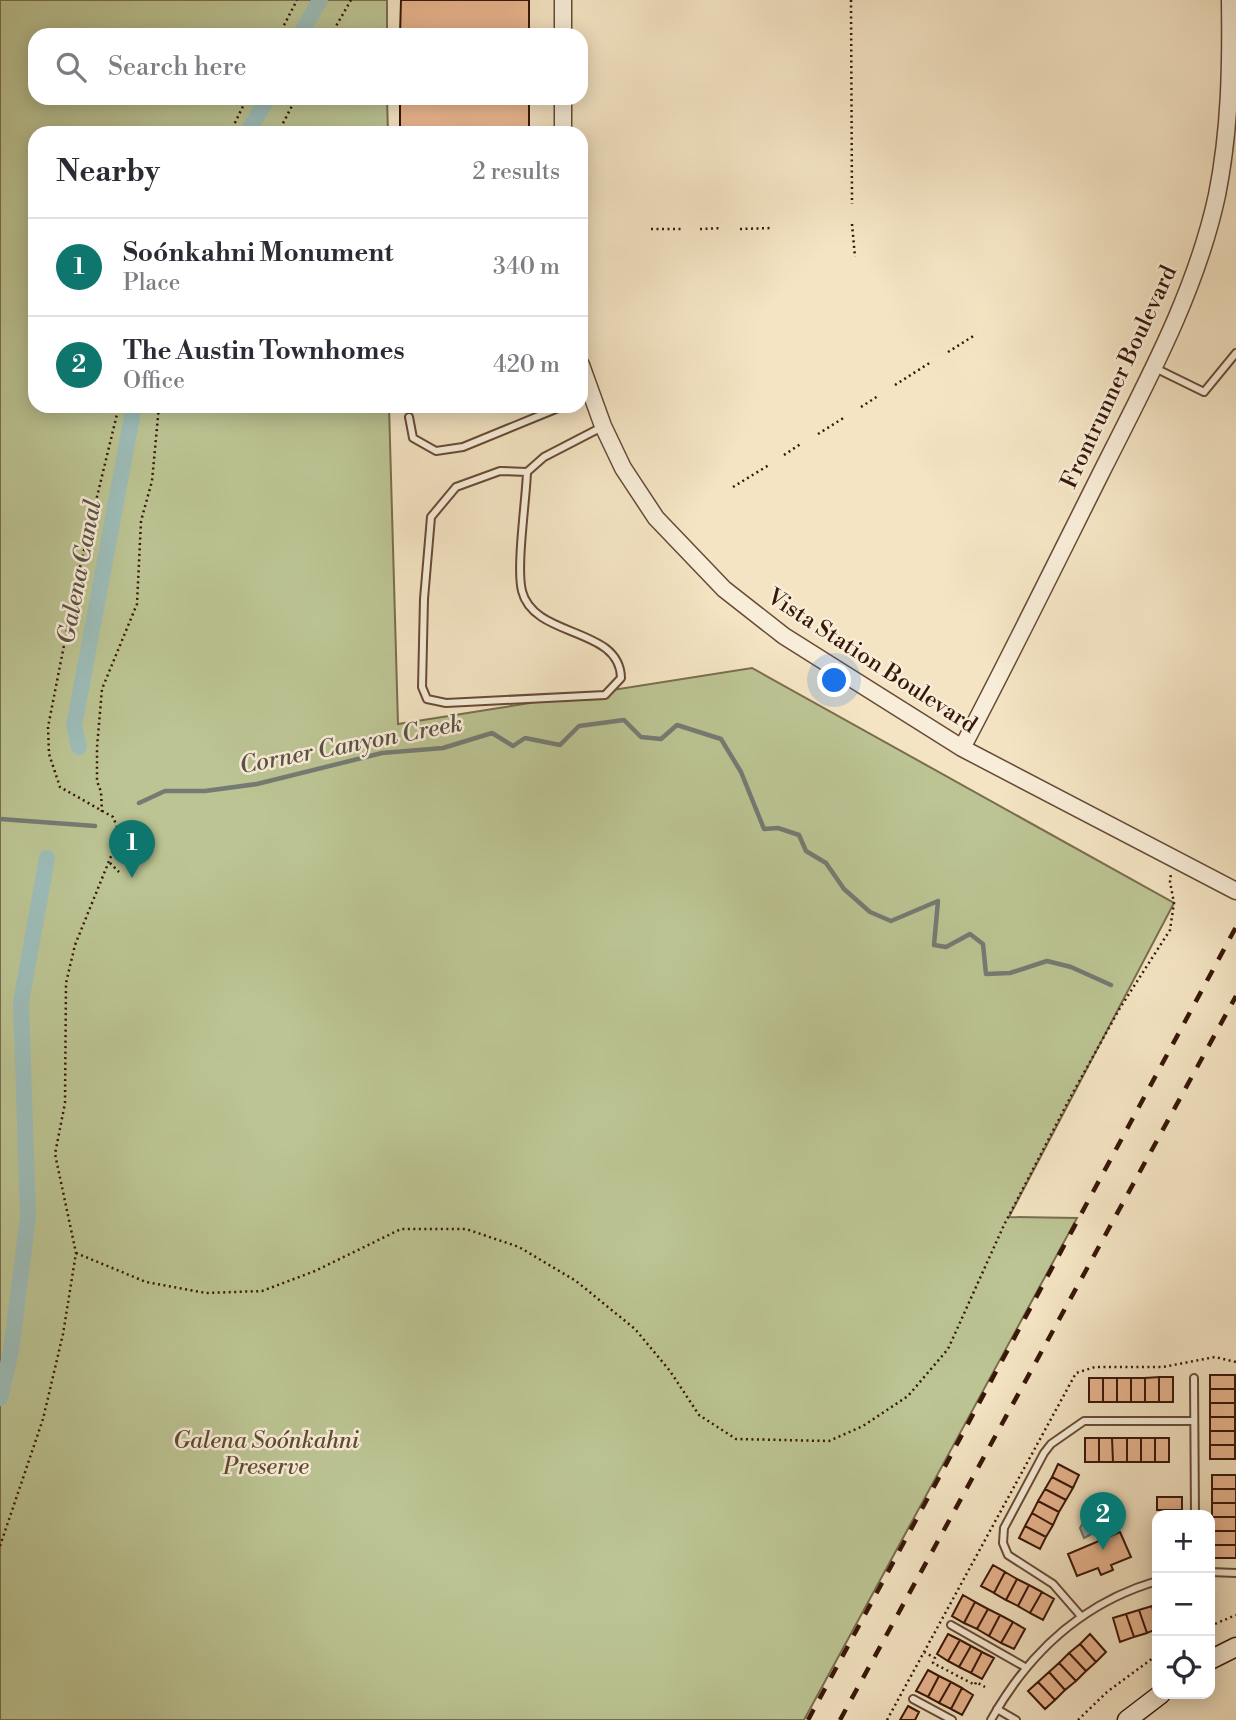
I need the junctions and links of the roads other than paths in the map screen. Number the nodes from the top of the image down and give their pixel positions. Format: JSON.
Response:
{"nodes":[{"id":1,"x":563,"y":0,"type":"edge"},
{"id":2,"x":1230,"y":0,"type":"edge"},
{"id":3,"x":563,"y":28,"type":"edge"},
{"id":4,"x":563,"y":105,"type":"edge"},
{"id":5,"x":563,"y":126,"type":"edge"},
{"id":6,"x":1230,"y":158,"type":"edge"},
{"id":7,"x":1236,"y":353,"type":"edge"},
{"id":8,"x":1153,"y":367,"type":"junction"},
{"id":9,"x":588,"y":400,"type":"edge"},
{"id":10,"x":546,"y":413,"type":"edge"},
{"id":11,"x":409,"y":417,"type":"dead end"},
{"id":12,"x":603,"y":426,"type":"junction"},
{"id":13,"x":527,"y":472,"type":"junction"},
{"id":14,"x":962,"y":748,"type":"junction"},
{"id":15,"x":1236,"y":891,"type":"edge"},
{"id":16,"x":1194,"y":1378,"type":"dead end"},
{"id":17,"x":1194,"y":1421,"type":"junction"},
{"id":18,"x":1195,"y":1510,"type":"edge"},
{"id":19,"x":1215,"y":1572,"type":"edge"},
{"id":20,"x":1236,"y":1573,"type":"edge"},
{"id":21,"x":1152,"y":1583,"type":"edge"},
{"id":22,"x":1080,"y":1615,"type":"junction"},
{"id":23,"x":951,"y":1625,"type":"dead end"},
{"id":24,"x":1236,"y":1647,"type":"edge"},
{"id":25,"x":1215,"y":1658,"type":"edge"},
{"id":26,"x":1025,"y":1667,"type":"junction"},
{"id":27,"x":913,"y":1699,"type":"dead end"},
{"id":28,"x":1154,"y":1699,"type":"edge"},
{"id":29,"x":997,"y":1709,"type":"junction"},
{"id":30,"x":952,"y":1720,"type":"edge"},
{"id":31,"x":991,"y":1720,"type":"edge"},
{"id":32,"x":1016,"y":1720,"type":"edge"},
{"id":33,"x":1127,"y":1720,"type":"edge"}],
"edges":[{"from":1,"to":3,"type":"street"},
{"from":2,"to":6,"type":"street","name":"Frontrunner Boulevard"},
{"from":4,"to":5,"type":"street"},
{"from":6,"to":8,"type":"street","name":"Frontrunner Boulevard"},
{"from":7,"to":8,"type":"lane"},
{"from":8,"to":14,"type":"street","name":"Frontrunner Boulevard"},
{"from":9,"to":12,"type":"street","name":"Vista Station Boulevard"},
{"from":10,"to":11,"type":"lane"},
{"from":12,"to":13,"type":"lane"},
{"from":12,"to":14,"type":"street","name":"Vista Station Boulevard"},
{"from":13,"to":13,"type":"lane"},
{"from":14,"to":15,"type":"street","name":"Vista Station Boulevard"},
{"from":16,"to":17,"type":"lane"},
{"from":17,"to":18,"type":"lane"},
{"from":17,"to":22,"type":"lane"},
{"from":19,"to":20,"type":"lane"},
{"from":21,"to":22,"type":"lane"},
{"from":22,"to":26,"type":"lane"},
{"from":23,"to":26,"type":"lane"},
{"from":24,"to":25,"type":"main road"},
{"from":26,"to":29,"type":"lane"},
{"from":27,"to":30,"type":"lane"},
{"from":28,"to":33,"type":"main road"},
{"from":29,"to":31,"type":"lane"},
{"from":29,"to":32,"type":"lane"}]}
